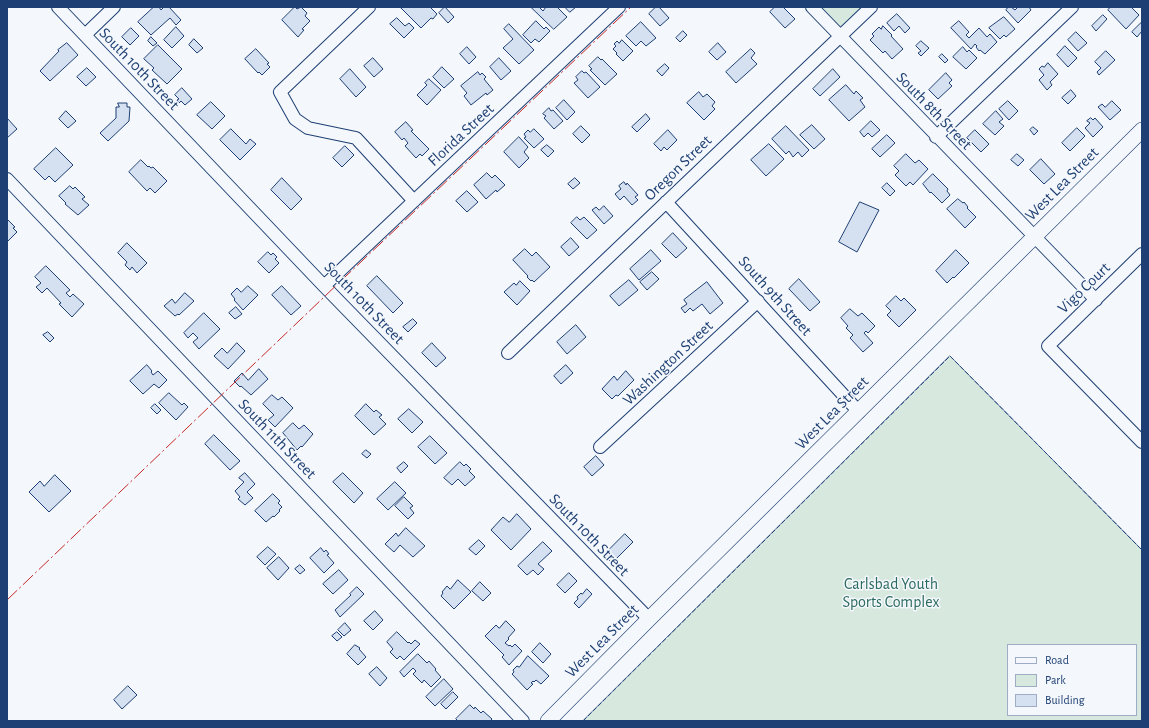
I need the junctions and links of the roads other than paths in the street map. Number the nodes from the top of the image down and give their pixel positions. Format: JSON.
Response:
{"nodes":[{"id":1,"x":58,"y":7,"type":"edge"},
{"id":2,"x":114,"y":7,"type":"edge"},
{"id":3,"x":369,"y":7,"type":"edge"},
{"id":4,"x":619,"y":7,"type":"edge"},
{"id":5,"x":812,"y":7,"type":"edge"},
{"id":6,"x":871,"y":7,"type":"edge"},
{"id":7,"x":1072,"y":7,"type":"edge"},
{"id":8,"x":85,"y":35,"type":"junction"},
{"id":9,"x":839,"y":37,"type":"junction"},
{"id":10,"x":1142,"y":130,"type":"edge"},
{"id":11,"x":936,"y":136,"type":"junction"},
{"id":12,"x":7,"y":179,"type":"edge"},
{"id":13,"x":414,"y":201,"type":"junction"},
{"id":14,"x":666,"y":202,"type":"junction"},
{"id":15,"x":1035,"y":236,"type":"junction"},
{"id":16,"x":1142,"y":254,"type":"edge"},
{"id":17,"x":324,"y":286,"type":"junction"},
{"id":18,"x":1096,"y":300,"type":"junction"},
{"id":19,"x":758,"y":301,"type":"junction"},
{"id":20,"x":508,"y":353,"type":"dead end"},
{"id":21,"x":859,"y":412,"type":"junction"},
{"id":22,"x":1142,"y":442,"type":"edge"},
{"id":23,"x":600,"y":447,"type":"dead end"},
{"id":24,"x":649,"y":619,"type":"junction"},
{"id":25,"x":523,"y":721,"type":"edge"},
{"id":26,"x":548,"y":721,"type":"edge"}],
"edges":[{"from":1,"to":8,"type":"street","name":"South 10th Street"},
{"from":2,"to":8,"type":"street"},
{"from":3,"to":13,"type":"street"},
{"from":4,"to":13,"type":"street","name":"Florida Street"},
{"from":5,"to":9,"type":"street","name":"South 8th Street"},
{"from":6,"to":9,"type":"street","name":"Oregon Street"},
{"from":7,"to":11,"type":"street"},
{"from":8,"to":17,"type":"street","name":"South 10th Street"},
{"from":9,"to":11,"type":"street","name":"South 8th Street"},
{"from":9,"to":14,"type":"street","name":"Oregon Street"},
{"from":10,"to":15,"type":"main road","name":"West Lea Street"},
{"from":11,"to":15,"type":"street","name":"South 8th Street"},
{"from":12,"to":25,"type":"street","name":"South 11th Street"},
{"from":13,"to":17,"type":"street","name":"Florida Street"},
{"from":14,"to":19,"type":"street","name":"South 9th Street"},
{"from":14,"to":20,"type":"street","name":"Oregon Street"},
{"from":15,"to":18,"type":"street","name":"South 8th Street"},
{"from":15,"to":21,"type":"main road","name":"West Lea Street"},
{"from":16,"to":18,"type":"street","name":"Vigo Court"},
{"from":17,"to":24,"type":"street","name":"South 10th Street"},
{"from":18,"to":22,"type":"street","name":"Vigo Court"},
{"from":19,"to":21,"type":"street","name":"South 9th Street"},
{"from":19,"to":23,"type":"street","name":"Washington Street"},
{"from":21,"to":24,"type":"main road","name":"West Lea Street"},
{"from":24,"to":26,"type":"main road","name":"West Lea Street"}]}
